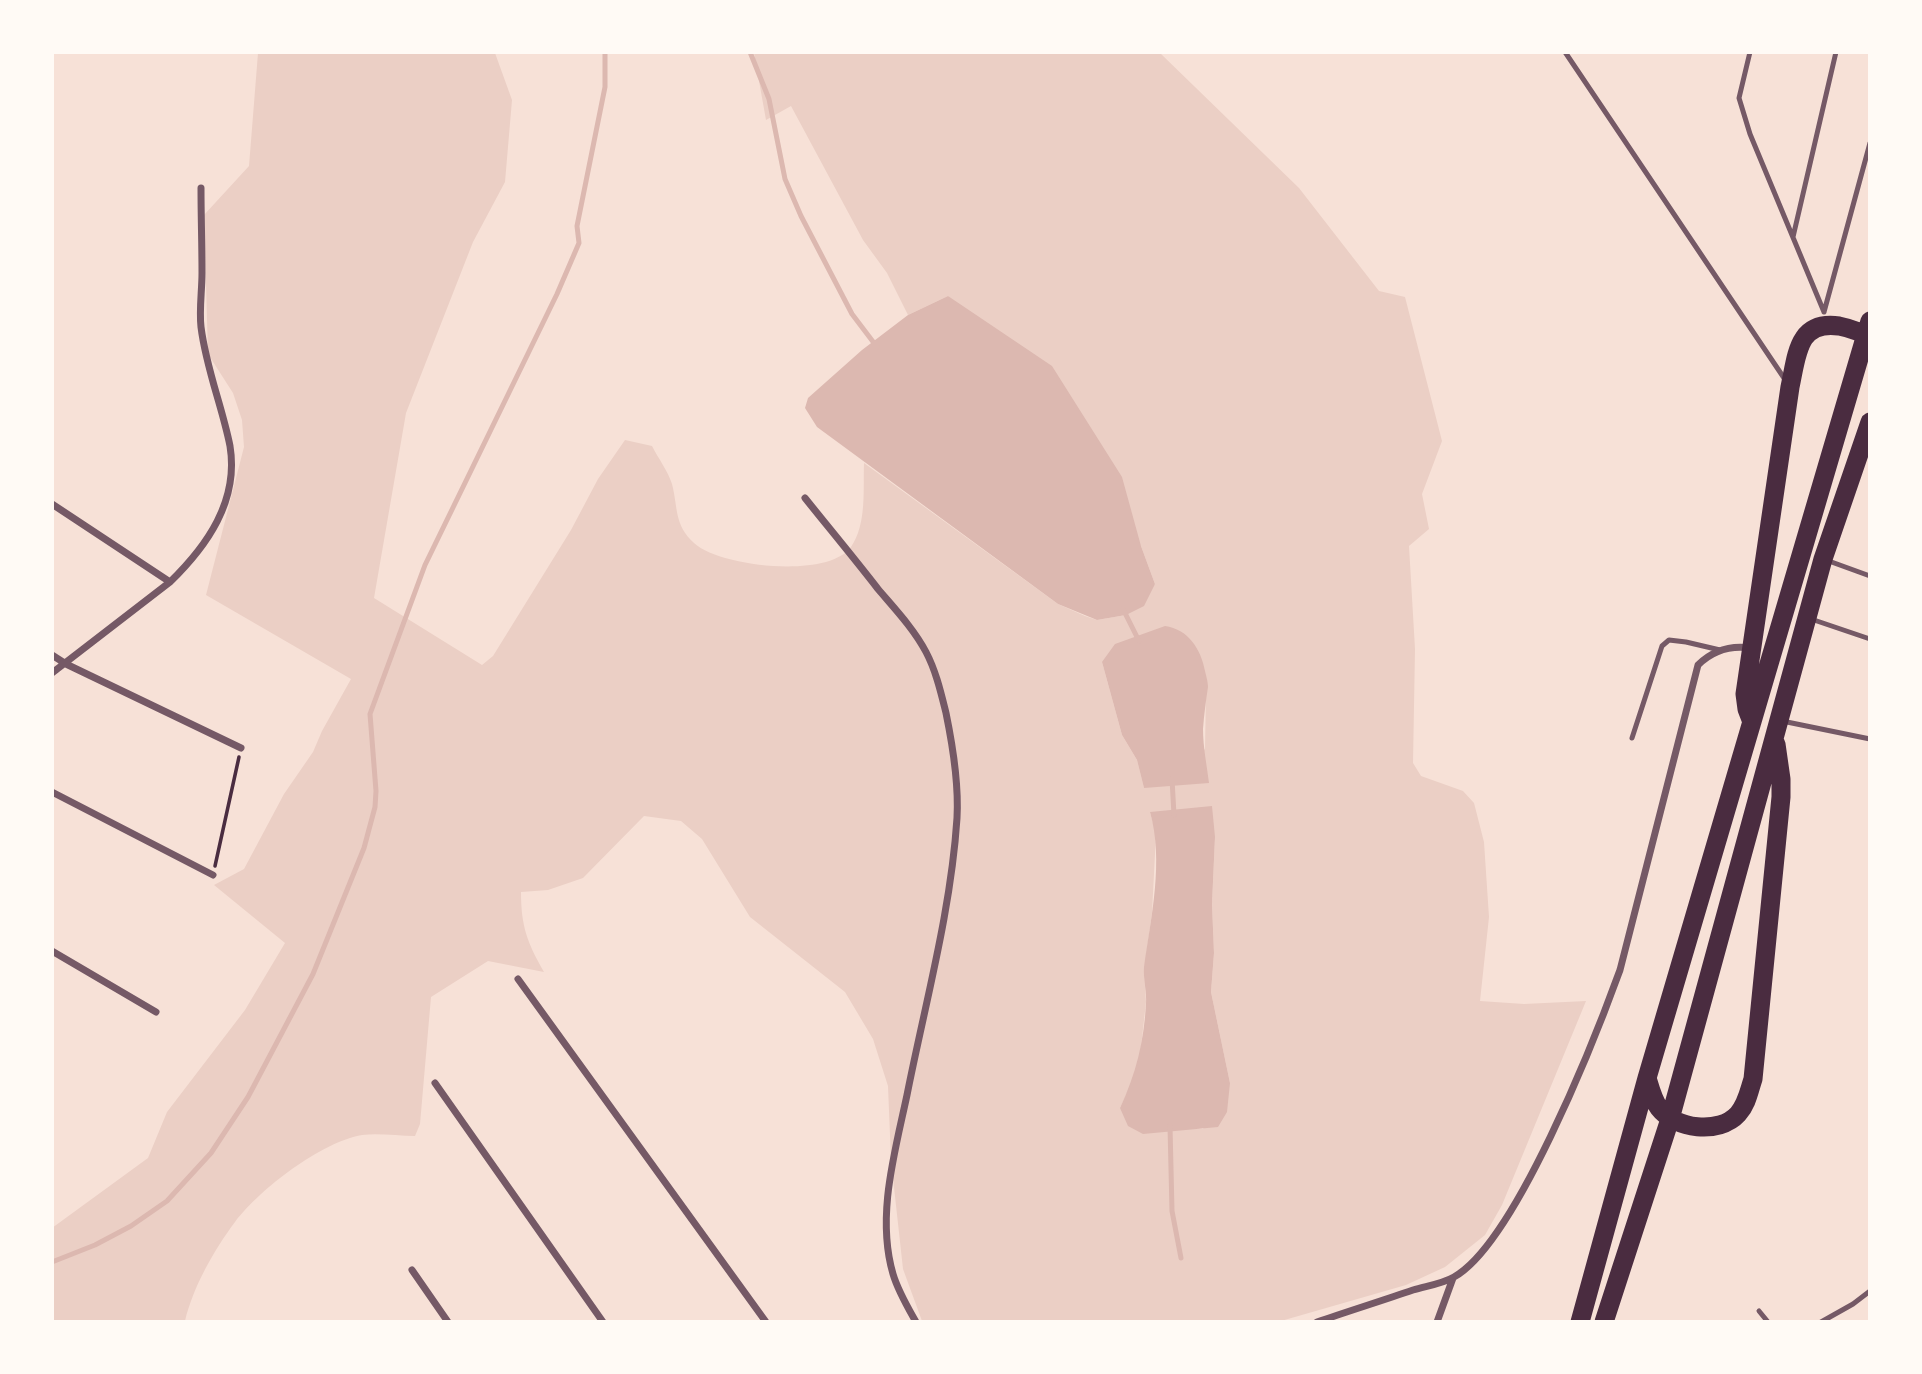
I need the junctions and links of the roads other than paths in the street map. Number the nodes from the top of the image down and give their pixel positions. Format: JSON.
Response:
{"nodes":[{"id":1,"x":1565,"y":52,"type":"edge"},
{"id":2,"x":1750,"y":52,"type":"edge"},
{"id":3,"x":1836,"y":52,"type":"edge"},
{"id":4,"x":1870,"y":143,"type":"edge"},
{"id":5,"x":201,"y":188,"type":"dead end"},
{"id":6,"x":1793,"y":237,"type":"junction"},
{"id":7,"x":1822,"y":319,"type":"junction"},
{"id":8,"x":1868,"y":332,"type":"edge"},
{"id":9,"x":1790,"y":387,"type":"junction"},
{"id":10,"x":1870,"y":422,"type":"edge"},
{"id":11,"x":805,"y":498,"type":"dead end"},
{"id":12,"x":52,"y":504,"type":"edge"},
{"id":13,"x":1823,"y":558,"type":"junction"},
{"id":14,"x":1870,"y":576,"type":"edge"},
{"id":15,"x":170,"y":582,"type":"junction"},
{"id":16,"x":1808,"y":618,"type":"junction"},
{"id":17,"x":1870,"y":639,"type":"edge"},
{"id":18,"x":1751,"y":648,"type":"junction"},
{"id":19,"x":1720,"y":650,"type":"junction"},
{"id":20,"x":52,"y":655,"type":"edge"},
{"id":21,"x":66,"y":664,"type":"junction"},
{"id":22,"x":52,"y":673,"type":"edge"},
{"id":23,"x":1752,"y":722,"type":"junction"},
{"id":24,"x":1776,"y":729,"type":"junction"},
{"id":25,"x":1632,"y":738,"type":"dead end"},
{"id":26,"x":1870,"y":739,"type":"edge"},
{"id":27,"x":240,"y":748,"type":"road end"},
{"id":28,"x":52,"y":792,"type":"edge"},
{"id":29,"x":213,"y":875,"type":"road end"},
{"id":30,"x":52,"y":951,"type":"edge"},
{"id":31,"x":519,"y":979,"type":"dead end"},
{"id":32,"x":156,"y":1012,"type":"dead end"},
{"id":33,"x":1647,"y":1078,"type":"junction"},
{"id":34,"x":435,"y":1083,"type":"dead end"},
{"id":35,"x":1670,"y":1119,"type":"junction"},
{"id":36,"x":412,"y":1270,"type":"dead end"},
{"id":37,"x":1453,"y":1278,"type":"junction"},
{"id":38,"x":1870,"y":1291,"type":"edge"},
{"id":39,"x":1759,"y":1311,"type":"dead end"},
{"id":40,"x":448,"y":1321,"type":"edge"},
{"id":41,"x":603,"y":1321,"type":"edge"},
{"id":42,"x":766,"y":1321,"type":"edge"},
{"id":43,"x":916,"y":1321,"type":"edge"},
{"id":44,"x":1317,"y":1321,"type":"edge"},
{"id":45,"x":1437,"y":1321,"type":"edge"},
{"id":46,"x":1580,"y":1321,"type":"edge"},
{"id":47,"x":1604,"y":1321,"type":"edge"},
{"id":48,"x":1768,"y":1321,"type":"edge"},
{"id":49,"x":1821,"y":1321,"type":"edge"}],
"edges":[{"from":1,"to":9,"type":"lane"},
{"from":2,"to":6,"type":"lane"},
{"from":3,"to":6,"type":"lane"},
{"from":4,"to":7,"type":"lane"},
{"from":5,"to":15,"type":"street"},
{"from":6,"to":7,"type":"lane"},
{"from":7,"to":8,"type":"highway"},
{"from":7,"to":9,"type":"highway"},
{"from":8,"to":23,"type":"highway"},
{"from":9,"to":18,"type":"highway"},
{"from":10,"to":13,"type":"highway"},
{"from":11,"to":43,"type":"street"},
{"from":12,"to":15,"type":"street"},
{"from":13,"to":14,"type":"lane"},
{"from":13,"to":16,"type":"highway"},
{"from":15,"to":21,"type":"street"},
{"from":16,"to":17,"type":"lane"},
{"from":16,"to":24,"type":"highway"},
{"from":18,"to":19,"type":"street"},
{"from":18,"to":23,"type":"highway"},
{"from":19,"to":25,"type":"lane"},
{"from":19,"to":37,"type":"street"},
{"from":20,"to":21,"type":"street"},
{"from":21,"to":22,"type":"street"},
{"from":21,"to":27,"type":"street"},
{"from":23,"to":33,"type":"highway"},
{"from":24,"to":26,"type":"lane"},
{"from":24,"to":35,"type":"highway"},
{"from":24,"to":35,"type":"highway"},
{"from":28,"to":29,"type":"street"},
{"from":30,"to":32,"type":"street"},
{"from":31,"to":42,"type":"street"},
{"from":33,"to":35,"type":"highway"},
{"from":33,"to":46,"type":"highway"},
{"from":34,"to":41,"type":"street"},
{"from":35,"to":47,"type":"highway"},
{"from":36,"to":40,"type":"street"},
{"from":37,"to":44,"type":"street"},
{"from":37,"to":45,"type":"street"},
{"from":38,"to":49,"type":"lane"},
{"from":39,"to":48,"type":"lane"}]}
